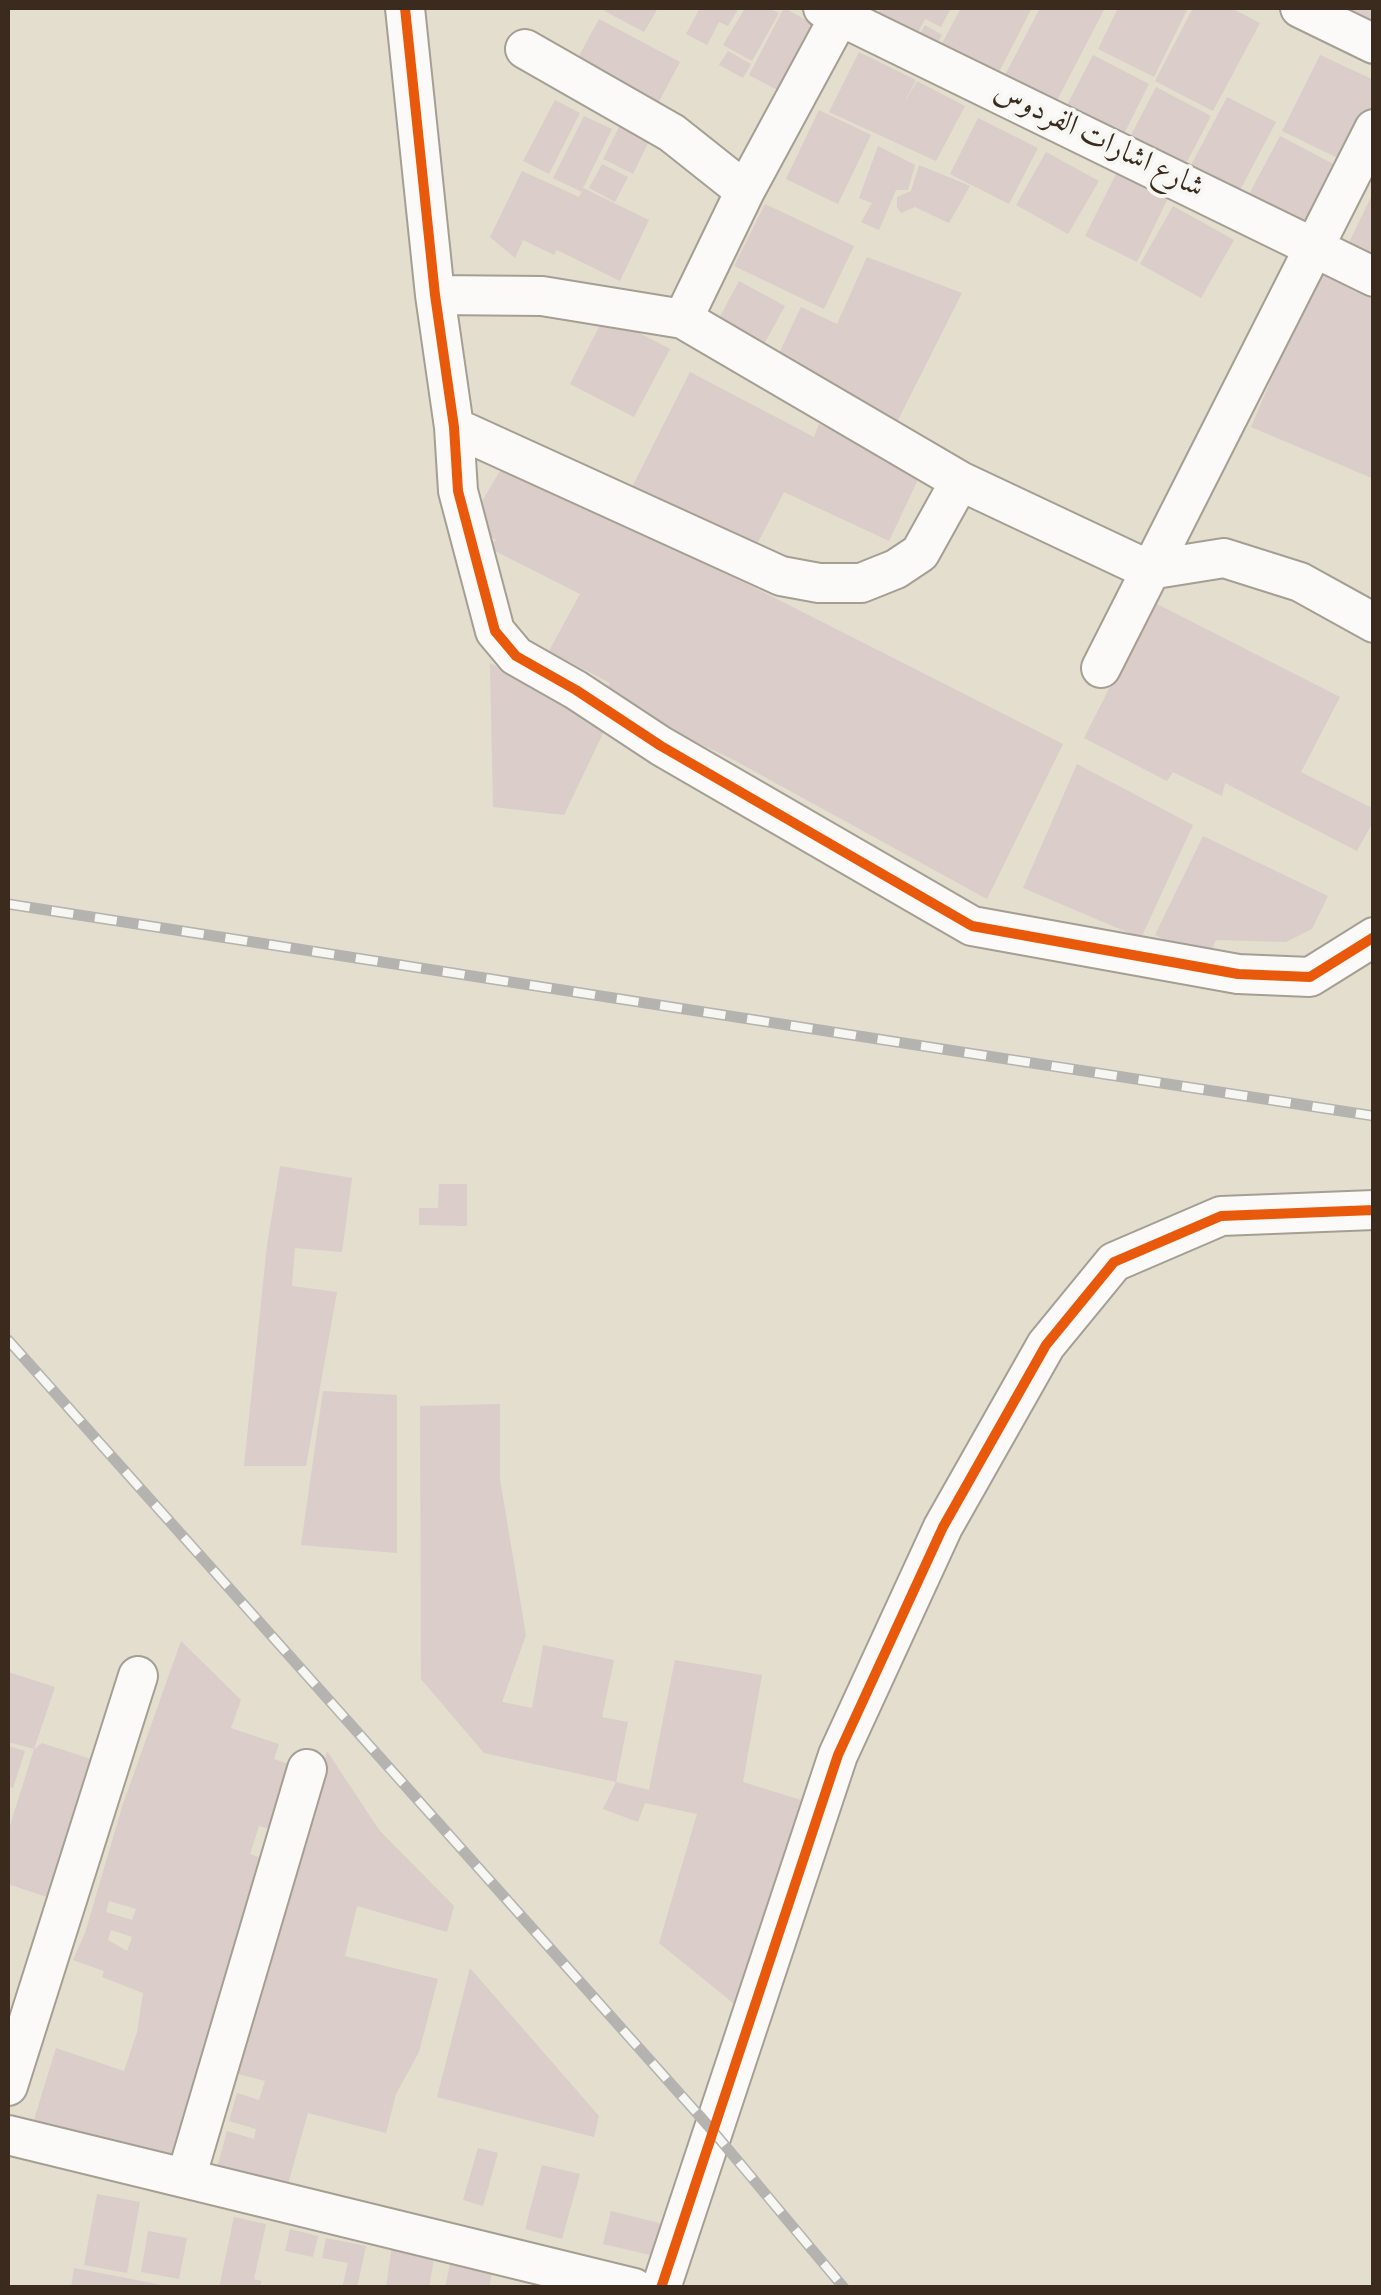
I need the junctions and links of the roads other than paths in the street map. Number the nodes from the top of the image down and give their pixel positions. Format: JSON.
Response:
{"nodes":[{"id":1,"x":405,"y":8,"type":"edge"},
{"id":2,"x":1300,"y":8,"type":"edge"},
{"id":3,"x":836,"y":10,"type":"edge"},
{"id":4,"x":1374,"y":44,"type":"edge"},
{"id":5,"x":525,"y":49,"type":"dead end"},
{"id":6,"x":1374,"y":128,"type":"edge"},
{"id":7,"x":745,"y":190,"type":"junction"},
{"id":8,"x":1313,"y":248,"type":"junction"},
{"id":9,"x":1374,"y":277,"type":"edge"},
{"id":10,"x":435,"y":295,"type":"junction"},
{"id":11,"x":683,"y":319,"type":"junction"},
{"id":12,"x":454,"y":427,"type":"junction"},
{"id":13,"x":960,"y":481,"type":"junction"},
{"id":14,"x":1149,"y":570,"type":"junction"},
{"id":15,"x":1374,"y":623,"type":"edge"},
{"id":16,"x":1101,"y":668,"type":"dead end"},
{"id":17,"x":1374,"y":936,"type":"edge"},
{"id":18,"x":1374,"y":1210,"type":"edge"},
{"id":19,"x":138,"y":1676,"type":"dead end"},
{"id":20,"x":307,"y":1769,"type":"dead end"},
{"id":21,"x":8,"y":2086,"type":"edge"},
{"id":22,"x":8,"y":2135,"type":"edge"},
{"id":23,"x":186,"y":2178,"type":"junction"},
{"id":24,"x":634,"y":2288,"type":"edge"},
{"id":25,"x":661,"y":2288,"type":"edge"}],
"edges":[{"from":1,"to":10,"type":"street"},
{"from":2,"to":4,"type":"street"},
{"from":3,"to":7,"type":"street"},
{"from":3,"to":8,"type":"street","name":"شارع اشارات الفردوس"},
{"from":5,"to":7,"type":"street"},
{"from":6,"to":8,"type":"street"},
{"from":7,"to":11,"type":"street"},
{"from":8,"to":9,"type":"street","name":"شارع اشارات الفردوس"},
{"from":8,"to":14,"type":"street"},
{"from":10,"to":11,"type":"street"},
{"from":10,"to":12,"type":"street"},
{"from":11,"to":13,"type":"street"},
{"from":12,"to":13,"type":"street"},
{"from":12,"to":17,"type":"street"},
{"from":13,"to":14,"type":"street"},
{"from":14,"to":15,"type":"street"},
{"from":14,"to":16,"type":"street"},
{"from":18,"to":25,"type":"street"},
{"from":19,"to":21,"type":"street"},
{"from":20,"to":23,"type":"street"},
{"from":22,"to":23,"type":"street"},
{"from":23,"to":24,"type":"street"}]}
